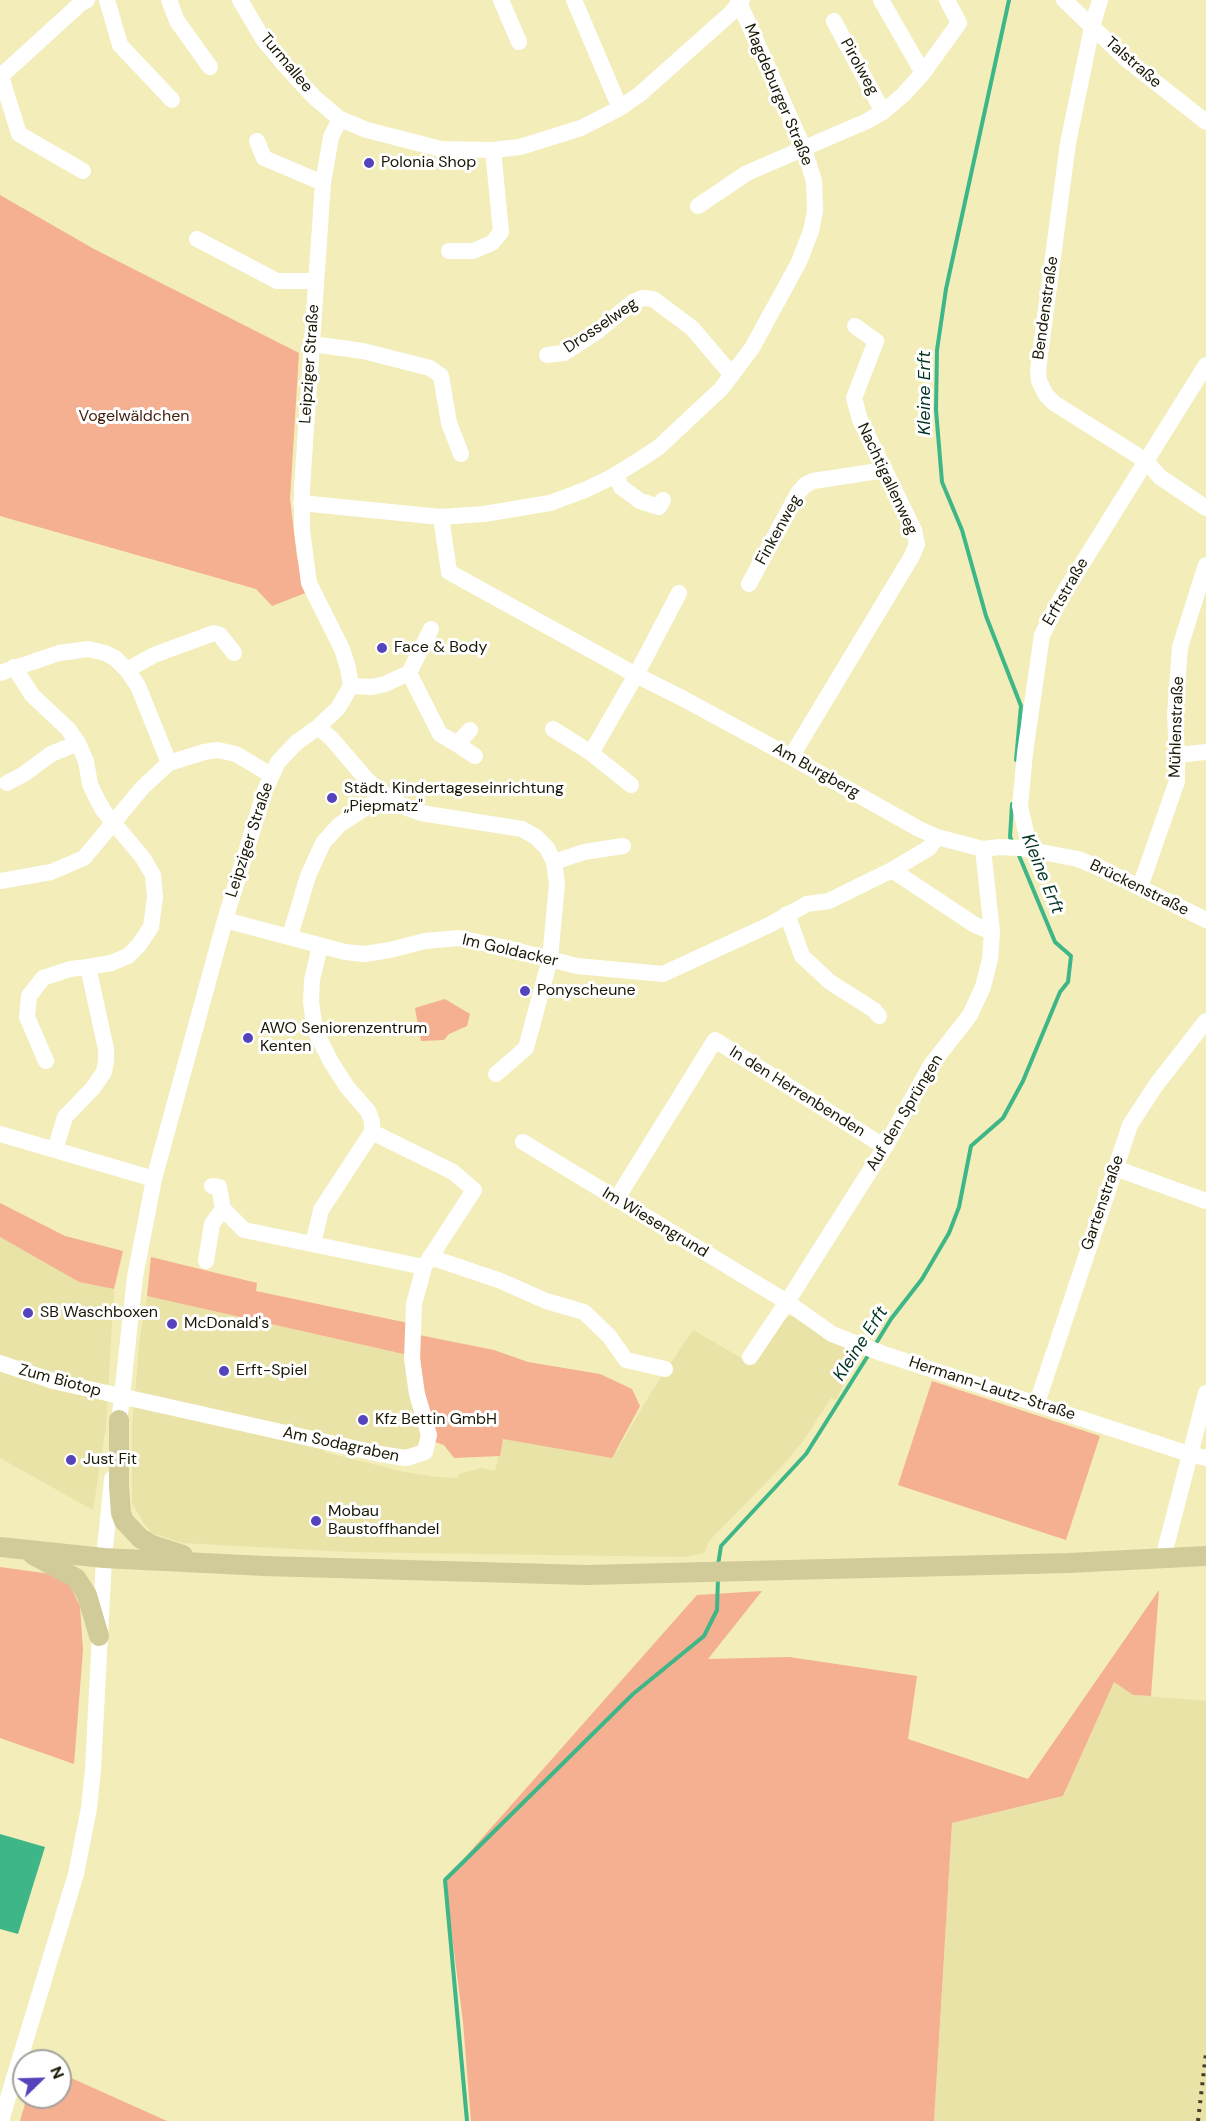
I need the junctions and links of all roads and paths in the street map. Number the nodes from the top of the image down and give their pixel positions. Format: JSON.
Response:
{"nodes":[{"id":1,"x":107,"y":0,"type":"edge"},
{"id":2,"x":169,"y":0,"type":"edge"},
{"id":3,"x":240,"y":0,"type":"edge"},
{"id":4,"x":501,"y":0,"type":"edge"},
{"id":5,"x":574,"y":0,"type":"edge"},
{"id":6,"x":882,"y":0,"type":"edge"},
{"id":7,"x":947,"y":0,"type":"edge"},
{"id":8,"x":1064,"y":0,"type":"edge"},
{"id":9,"x":1100,"y":0,"type":"edge"},
{"id":10,"x":82,"y":1,"type":"edge"},
{"id":11,"x":740,"y":1,"type":"edge"},
{"id":12,"x":834,"y":21,"type":"dead end"},
{"id":13,"x":1092,"y":27,"type":"junction"},
{"id":14,"x":519,"y":42,"type":"dead end"},
{"id":15,"x":210,"y":67,"type":"dead end"},
{"id":16,"x":923,"y":73,"type":"junction"},
{"id":17,"x":172,"y":100,"type":"dead end"},
{"id":18,"x":620,"y":108,"type":"junction"},
{"id":19,"x":884,"y":112,"type":"junction"},
{"id":20,"x":340,"y":118,"type":"junction"},
{"id":21,"x":1206,"y":122,"type":"edge"},
{"id":22,"x":257,"y":141,"type":"dead end"},
{"id":23,"x":804,"y":149,"type":"junction"},
{"id":24,"x":493,"y":150,"type":"junction"},
{"id":25,"x":83,"y":171,"type":"dead end"},
{"id":26,"x":323,"y":183,"type":"junction"},
{"id":27,"x":698,"y":206,"type":"dead end"},
{"id":28,"x":197,"y":239,"type":"dead end"},
{"id":29,"x":449,"y":251,"type":"dead end"},
{"id":30,"x":316,"y":281,"type":"junction"},
{"id":31,"x":855,"y":326,"type":"dead end"},
{"id":32,"x":312,"y":344,"type":"junction"},
{"id":33,"x":547,"y":355,"type":"dead end"},
{"id":34,"x":1206,"y":364,"type":"edge"},
{"id":35,"x":732,"y":375,"type":"junction"},
{"id":36,"x":461,"y":454,"type":"dead end"},
{"id":37,"x":1146,"y":461,"type":"junction"},
{"id":38,"x":885,"y":470,"type":"junction"},
{"id":39,"x":616,"y":475,"type":"junction"},
{"id":40,"x":663,"y":500,"type":"dead end"},
{"id":41,"x":301,"y":503,"type":"junction"},
{"id":42,"x":1206,"y":508,"type":"edge"},
{"id":43,"x":441,"y":517,"type":"junction"},
{"id":44,"x":1206,"y":566,"type":"edge"},
{"id":45,"x":749,"y":584,"type":"dead end"},
{"id":46,"x":679,"y":593,"type":"dead end"},
{"id":47,"x":431,"y":630,"type":"dead end"},
{"id":48,"x":234,"y":653,"type":"dead end"},
{"id":49,"x":7,"y":670,"type":"edge"},
{"id":50,"x":127,"y":670,"type":"junction"},
{"id":51,"x":409,"y":673,"type":"junction"},
{"id":52,"x":636,"y":675,"type":"junction"},
{"id":53,"x":351,"y":686,"type":"junction"},
{"id":54,"x":318,"y":727,"type":"junction"},
{"id":55,"x":553,"y":729,"type":"dead end"},
{"id":56,"x":470,"y":730,"type":"dead end"},
{"id":57,"x":78,"y":743,"type":"junction"},
{"id":58,"x":457,"y":744,"type":"junction"},
{"id":59,"x":1206,"y":752,"type":"edge"},
{"id":60,"x":591,"y":753,"type":"junction"},
{"id":61,"x":1178,"y":755,"type":"junction"},
{"id":62,"x":475,"y":756,"type":"dead end"},
{"id":63,"x":791,"y":757,"type":"junction"},
{"id":64,"x":169,"y":763,"type":"junction"},
{"id":65,"x":272,"y":775,"type":"junction"},
{"id":66,"x":6,"y":783,"type":"dead end"},
{"id":67,"x":631,"y":784,"type":"dead end"},
{"id":68,"x":385,"y":795,"type":"junction"},
{"id":69,"x":114,"y":824,"type":"junction"},
{"id":70,"x":937,"y":837,"type":"junction"},
{"id":71,"x":623,"y":846,"type":"dead end"},
{"id":72,"x":1000,"y":847,"type":"joint"},
{"id":73,"x":983,"y":849,"type":"junction"},
{"id":74,"x":1025,"y":849,"type":"junction"},
{"id":75,"x":554,"y":862,"type":"junction"},
{"id":76,"x":892,"y":870,"type":"junction"},
{"id":77,"x":0,"y":881,"type":"edge"},
{"id":78,"x":1140,"y":887,"type":"junction"},
{"id":79,"x":787,"y":914,"type":"junction"},
{"id":80,"x":225,"y":920,"type":"junction"},
{"id":81,"x":1206,"y":920,"type":"edge"},
{"id":82,"x":993,"y":932,"type":"junction"},
{"id":83,"x":290,"y":936,"type":"junction"},
{"id":84,"x":320,"y":946,"type":"junction"},
{"id":85,"x":550,"y":958,"type":"junction"},
{"id":86,"x":88,"y":967,"type":"junction"},
{"id":87,"x":879,"y":1016,"type":"dead end"},
{"id":88,"x":1206,"y":1021,"type":"edge"},
{"id":89,"x":46,"y":1061,"type":"dead end"},
{"id":90,"x":496,"y":1074,"type":"dead end"},
{"id":91,"x":372,"y":1132,"type":"junction"},
{"id":92,"x":0,"y":1134,"type":"edge"},
{"id":93,"x":523,"y":1142,"type":"dead end"},
{"id":94,"x":885,"y":1147,"type":"junction"},
{"id":95,"x":55,"y":1150,"type":"junction"},
{"id":96,"x":1115,"y":1168,"type":"junction"},
{"id":97,"x":154,"y":1179,"type":"junction"},
{"id":98,"x":212,"y":1186,"type":"dead end"},
{"id":99,"x":616,"y":1200,"type":"junction"},
{"id":100,"x":1206,"y":1200,"type":"edge"},
{"id":101,"x":223,"y":1209,"type":"junction"},
{"id":102,"x":313,"y":1244,"type":"junction"},
{"id":103,"x":206,"y":1260,"type":"dead end"},
{"id":104,"x":427,"y":1262,"type":"junction"},
{"id":105,"x":787,"y":1302,"type":"junction"},
{"id":106,"x":750,"y":1357,"type":"dead end"},
{"id":107,"x":0,"y":1363,"type":"edge"},
{"id":108,"x":665,"y":1370,"type":"dead end"},
{"id":109,"x":1206,"y":1393,"type":"edge"},
{"id":110,"x":122,"y":1397,"type":"junction"},
{"id":111,"x":1037,"y":1403,"type":"junction"},
{"id":112,"x":119,"y":1420,"type":"junction"},
{"id":113,"x":1189,"y":1454,"type":"junction"},
{"id":114,"x":1206,"y":1458,"type":"edge"},
{"id":115,"x":0,"y":1547,"type":"edge"},
{"id":116,"x":22,"y":1550,"type":"junction"},
{"id":117,"x":1206,"y":1556,"type":"edge"},
{"id":118,"x":104,"y":1558,"type":"junction"},
{"id":119,"x":1163,"y":1558,"type":"junction"},
{"id":120,"x":205,"y":1562,"type":"junction"},
{"id":121,"x":99,"y":1636,"type":"junction"},
{"id":122,"x":1,"y":2121,"type":"edge"}],
"edges":[{"from":1,"to":17,"type":"street"},
{"from":2,"to":15,"type":"street"},
{"from":3,"to":20,"type":"street","name":"Turmallee"},
{"from":4,"to":14,"type":"street"},
{"from":5,"to":18,"type":"street"},
{"from":6,"to":16,"type":"street"},
{"from":7,"to":16,"type":"street","name":"Pirolweg"},
{"from":8,"to":13,"type":"street","name":"Talstraße"},
{"from":9,"to":13,"type":"street","name":"Bendenstraße"},
{"from":10,"to":25,"type":"street"},
{"from":11,"to":18,"type":"street","name":"Turmallee"},
{"from":11,"to":23,"type":"street","name":"Magdeburger Straße"},
{"from":12,"to":19,"type":"street","name":"Pirolweg"},
{"from":13,"to":21,"type":"street","name":"Talstraße"},
{"from":13,"to":37,"type":"street","name":"Bendenstraße"},
{"from":16,"to":19,"type":"street","name":"Pirolweg"},
{"from":18,"to":24,"type":"street","name":"Turmallee"},
{"from":19,"to":23,"type":"street","name":"Pirolweg"},
{"from":20,"to":24,"type":"street","name":"Turmallee"},
{"from":20,"to":26,"type":"street","name":"Leipziger Straße"},
{"from":22,"to":26,"type":"street"},
{"from":23,"to":27,"type":"street","name":"Pirolweg"},
{"from":23,"to":35,"type":"street","name":"Magdeburger Straße"},
{"from":24,"to":29,"type":"street"},
{"from":26,"to":30,"type":"street","name":"Leipziger Straße"},
{"from":28,"to":30,"type":"street"},
{"from":30,"to":32,"type":"street","name":"Leipziger Straße"},
{"from":31,"to":38,"type":"street","name":"Nachtigallenweg"},
{"from":32,"to":36,"type":"street"},
{"from":32,"to":41,"type":"street","name":"Leipziger Straße"},
{"from":33,"to":35,"type":"street","name":"Drosselweg"},
{"from":34,"to":37,"type":"street","name":"Erftstraße"},
{"from":35,"to":39,"type":"street","name":"Magdeburger Straße"},
{"from":37,"to":42,"type":"street","name":"Bendenstraße"},
{"from":37,"to":74,"type":"street","name":"Erftstraße"},
{"from":38,"to":45,"type":"street","name":"Finkenweg"},
{"from":38,"to":63,"type":"street","name":"Nachtigallenweg"},
{"from":39,"to":40,"type":"street"},
{"from":39,"to":43,"type":"street","name":"Magdeburger Straße"},
{"from":41,"to":43,"type":"street","name":"Magdeburger Straße"},
{"from":41,"to":53,"type":"street","name":"Leipziger Straße"},
{"from":43,"to":52,"type":"street","name":"Am Burgberg"},
{"from":44,"to":61,"type":"street","name":"Mühlenstraße"},
{"from":46,"to":52,"type":"street"},
{"from":47,"to":51,"type":"street"},
{"from":48,"to":50,"type":"street"},
{"from":49,"to":50,"type":"street"},
{"from":49,"to":57,"type":"street"},
{"from":50,"to":64,"type":"street"},
{"from":51,"to":53,"type":"street"},
{"from":51,"to":58,"type":"street"},
{"from":52,"to":60,"type":"street"},
{"from":52,"to":63,"type":"street","name":"Am Burgberg"},
{"from":53,"to":54,"type":"street","name":"Leipziger Straße"},
{"from":54,"to":65,"type":"street","name":"Leipziger Straße"},
{"from":54,"to":68,"type":"street"},
{"from":55,"to":60,"type":"street"},
{"from":56,"to":58,"type":"street"},
{"from":57,"to":66,"type":"street"},
{"from":57,"to":69,"type":"street"},
{"from":58,"to":62,"type":"street"},
{"from":59,"to":61,"type":"street"},
{"from":60,"to":67,"type":"street"},
{"from":61,"to":78,"type":"street","name":"Mühlenstraße"},
{"from":63,"to":70,"type":"street","name":"Am Burgberg"},
{"from":64,"to":65,"type":"street"},
{"from":64,"to":69,"type":"street"},
{"from":65,"to":80,"type":"street","name":"Leipziger Straße"},
{"from":68,"to":75,"type":"street"},
{"from":68,"to":83,"type":"street"},
{"from":69,"to":77,"type":"street"},
{"from":69,"to":86,"type":"street"},
{"from":70,"to":73,"type":"street","name":"Am Burgberg"},
{"from":70,"to":76,"type":"street","name":"Im Goldacker"},
{"from":71,"to":75,"type":"street"},
{"from":72,"to":73,"type":"street","name":"Am Burgberg"},
{"from":72,"to":74,"type":"street","name":"Brückenstraße"},
{"from":73,"to":82,"type":"street","name":"Auf den Sprüngen"},
{"from":74,"to":78,"type":"street","name":"Brückenstraße"},
{"from":75,"to":85,"type":"street"},
{"from":76,"to":79,"type":"street","name":"Im Goldacker"},
{"from":76,"to":82,"type":"street"},
{"from":78,"to":81,"type":"street","name":"Brückenstraße"},
{"from":79,"to":85,"type":"street","name":"Im Goldacker"},
{"from":79,"to":87,"type":"street"},
{"from":80,"to":83,"type":"street","name":"Im Goldacker"},
{"from":80,"to":97,"type":"street","name":"Leipziger Straße"},
{"from":82,"to":94,"type":"street","name":"Auf den Sprüngen"},
{"from":83,"to":84,"type":"street","name":"Im Goldacker"},
{"from":84,"to":85,"type":"street","name":"Im Goldacker"},
{"from":84,"to":91,"type":"street"},
{"from":85,"to":90,"type":"street"},
{"from":86,"to":89,"type":"street"},
{"from":86,"to":95,"type":"street"},
{"from":88,"to":96,"type":"street","name":"Gartenstraße"},
{"from":91,"to":102,"type":"street"},
{"from":91,"to":104,"type":"street","name":"Am Sodagraben"},
{"from":92,"to":95,"type":"street"},
{"from":93,"to":99,"type":"street","name":"Im Wiesengrund"},
{"from":94,"to":99,"type":"street","name":"In den Herrenbenden"},
{"from":94,"to":105,"type":"street","name":"Auf den Sprüngen"},
{"from":95,"to":97,"type":"street"},
{"from":96,"to":100,"type":"street"},
{"from":96,"to":111,"type":"street","name":"Gartenstraße"},
{"from":97,"to":110,"type":"street","name":"Leipziger Straße"},
{"from":98,"to":101,"type":"street"},
{"from":99,"to":105,"type":"street","name":"Im Wiesengrund"},
{"from":101,"to":102,"type":"street"},
{"from":101,"to":103,"type":"street"},
{"from":102,"to":104,"type":"street"},
{"from":104,"to":108,"type":"street"},
{"from":104,"to":110,"type":"street","name":"Am Sodagraben"},
{"from":105,"to":106,"type":"street","name":"Auf den Sprüngen"},
{"from":105,"to":111,"type":"street","name":"Hermann-Lautz-Straße"},
{"from":107,"to":110,"type":"street","name":"Zum Biotop"},
{"from":109,"to":113,"type":"street"},
{"from":110,"to":112,"type":"street","name":"Leipziger Straße"},
{"from":111,"to":113,"type":"street","name":"Hermann-Lautz-Straße"},
{"from":112,"to":118,"type":"street","name":"Leipziger Straße"},
{"from":112,"to":120,"type":"main road"},
{"from":113,"to":114,"type":"street","name":"Hermann-Lautz-Straße"},
{"from":113,"to":119,"type":"street"},
{"from":115,"to":116,"type":"main road"},
{"from":116,"to":118,"type":"main road"},
{"from":116,"to":121,"type":"main road"},
{"from":117,"to":119,"type":"main road"},
{"from":118,"to":120,"type":"main road"},
{"from":118,"to":121,"type":"street","name":"Leipziger Straße"},
{"from":119,"to":120,"type":"main road"},
{"from":121,"to":122,"type":"street","name":"Leipziger Straße"}]}
